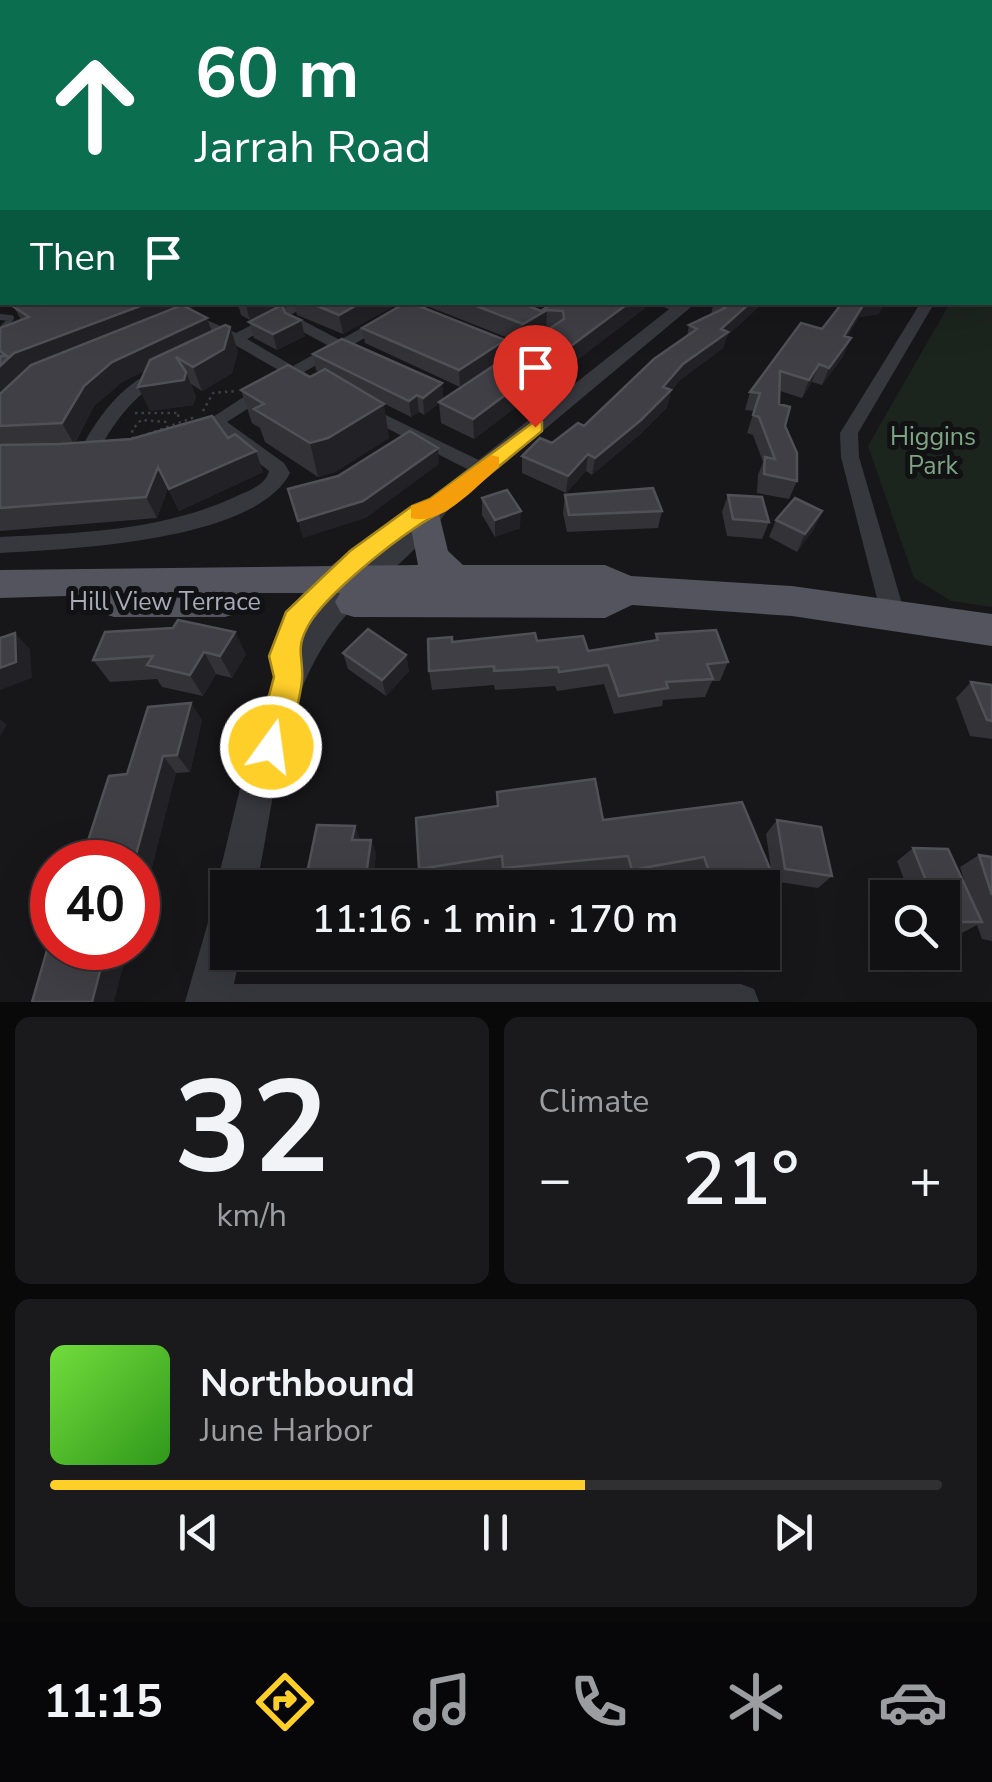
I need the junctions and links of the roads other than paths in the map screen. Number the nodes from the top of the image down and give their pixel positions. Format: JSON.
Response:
{"nodes":[{"id":1,"x":302,"y":305,"type":"edge"},
{"id":2,"x":916,"y":305,"type":"edge"},
{"id":3,"x":410,"y":306,"type":"edge"},
{"id":4,"x":685,"y":306,"type":"edge"},
{"id":5,"x":431,"y":310,"type":"edge"},
{"id":6,"x":0,"y":317,"type":"edge"},
{"id":7,"x":295,"y":322,"type":"edge"},
{"id":8,"x":160,"y":324,"type":"edge"},
{"id":9,"x":0,"y":334,"type":"edge"},
{"id":10,"x":235,"y":338,"type":"junction"},
{"id":11,"x":347,"y":349,"type":"junction"},
{"id":12,"x":211,"y":351,"type":"edge"},
{"id":13,"x":177,"y":366,"type":"edge"},
{"id":14,"x":300,"y":372,"type":"junction"},
{"id":15,"x":322,"y":388,"type":"edge"},
{"id":16,"x":353,"y":404,"type":"edge"},
{"id":17,"x":210,"y":416,"type":"junction"},
{"id":18,"x":413,"y":434,"type":"junction"},
{"id":19,"x":171,"y":444,"type":"edge"},
{"id":20,"x":140,"y":446,"type":"edge"},
{"id":21,"x":387,"y":452,"type":"edge"},
{"id":22,"x":62,"y":454,"type":"edge"},
{"id":23,"x":87,"y":454,"type":"junction"},
{"id":24,"x":482,"y":469,"type":"junction"},
{"id":25,"x":433,"y":514,"type":"junction"},
{"id":26,"x":0,"y":545,"type":"edge"},
{"id":27,"x":456,"y":578,"type":"junction"},
{"id":28,"x":0,"y":584,"type":"edge"},
{"id":29,"x":626,"y":590,"type":"junction"},
{"id":30,"x":337,"y":591,"type":"junction"},
{"id":31,"x":0,"y":602,"type":"edge"},
{"id":32,"x":893,"y":614,"type":"junction"},
{"id":33,"x":992,"y":630,"type":"edge"},
{"id":34,"x":240,"y":870,"type":"edge"},
{"id":35,"x":215,"y":970,"type":"edge"},
{"id":36,"x":207,"y":1002,"type":"edge"},
{"id":37,"x":741,"y":1002,"type":"edge"}],
"edges":[{"from":1,"to":10,"type":"street"},
{"from":2,"to":32,"type":"street"},
{"from":3,"to":5,"type":"street"},
{"from":3,"to":11,"type":"street"},
{"from":4,"to":24,"type":"street"},
{"from":6,"to":9,"type":"lane"},
{"from":7,"to":11,"type":"street"},
{"from":8,"to":10,"type":"street"},
{"from":10,"to":12,"type":"street"},
{"from":10,"to":14,"type":"street"},
{"from":11,"to":14,"type":"street"},
{"from":13,"to":23,"type":"street"},
{"from":14,"to":15,"type":"street"},
{"from":14,"to":17,"type":"street"},
{"from":16,"to":18,"type":"street"},
{"from":17,"to":19,"type":"street"},
{"from":17,"to":26,"type":"street"},
{"from":18,"to":21,"type":"street"},
{"from":18,"to":24,"type":"street"},
{"from":20,"to":23,"type":"street"},
{"from":22,"to":23,"type":"street"},
{"from":24,"to":25,"type":"street"},
{"from":25,"to":27,"type":"main road"},
{"from":25,"to":30,"type":"street"},
{"from":27,"to":29,"type":"main road","name":"Hill View Terrace"},
{"from":27,"to":30,"type":"main road","name":"Hill View Terrace"},
{"from":28,"to":30,"type":"main road","name":"Hill View Terrace"},
{"from":29,"to":30,"type":"main road","name":"Hill View Terrace"},
{"from":29,"to":32,"type":"main road","name":"Hill View Terrace"},
{"from":30,"to":31,"type":"main road","name":"Hill View Terrace"},
{"from":30,"to":34,"type":"street"},
{"from":32,"to":33,"type":"main road","name":"Hill View Terrace"},
{"from":35,"to":36,"type":"street"},
{"from":36,"to":37,"type":"street"}]}
